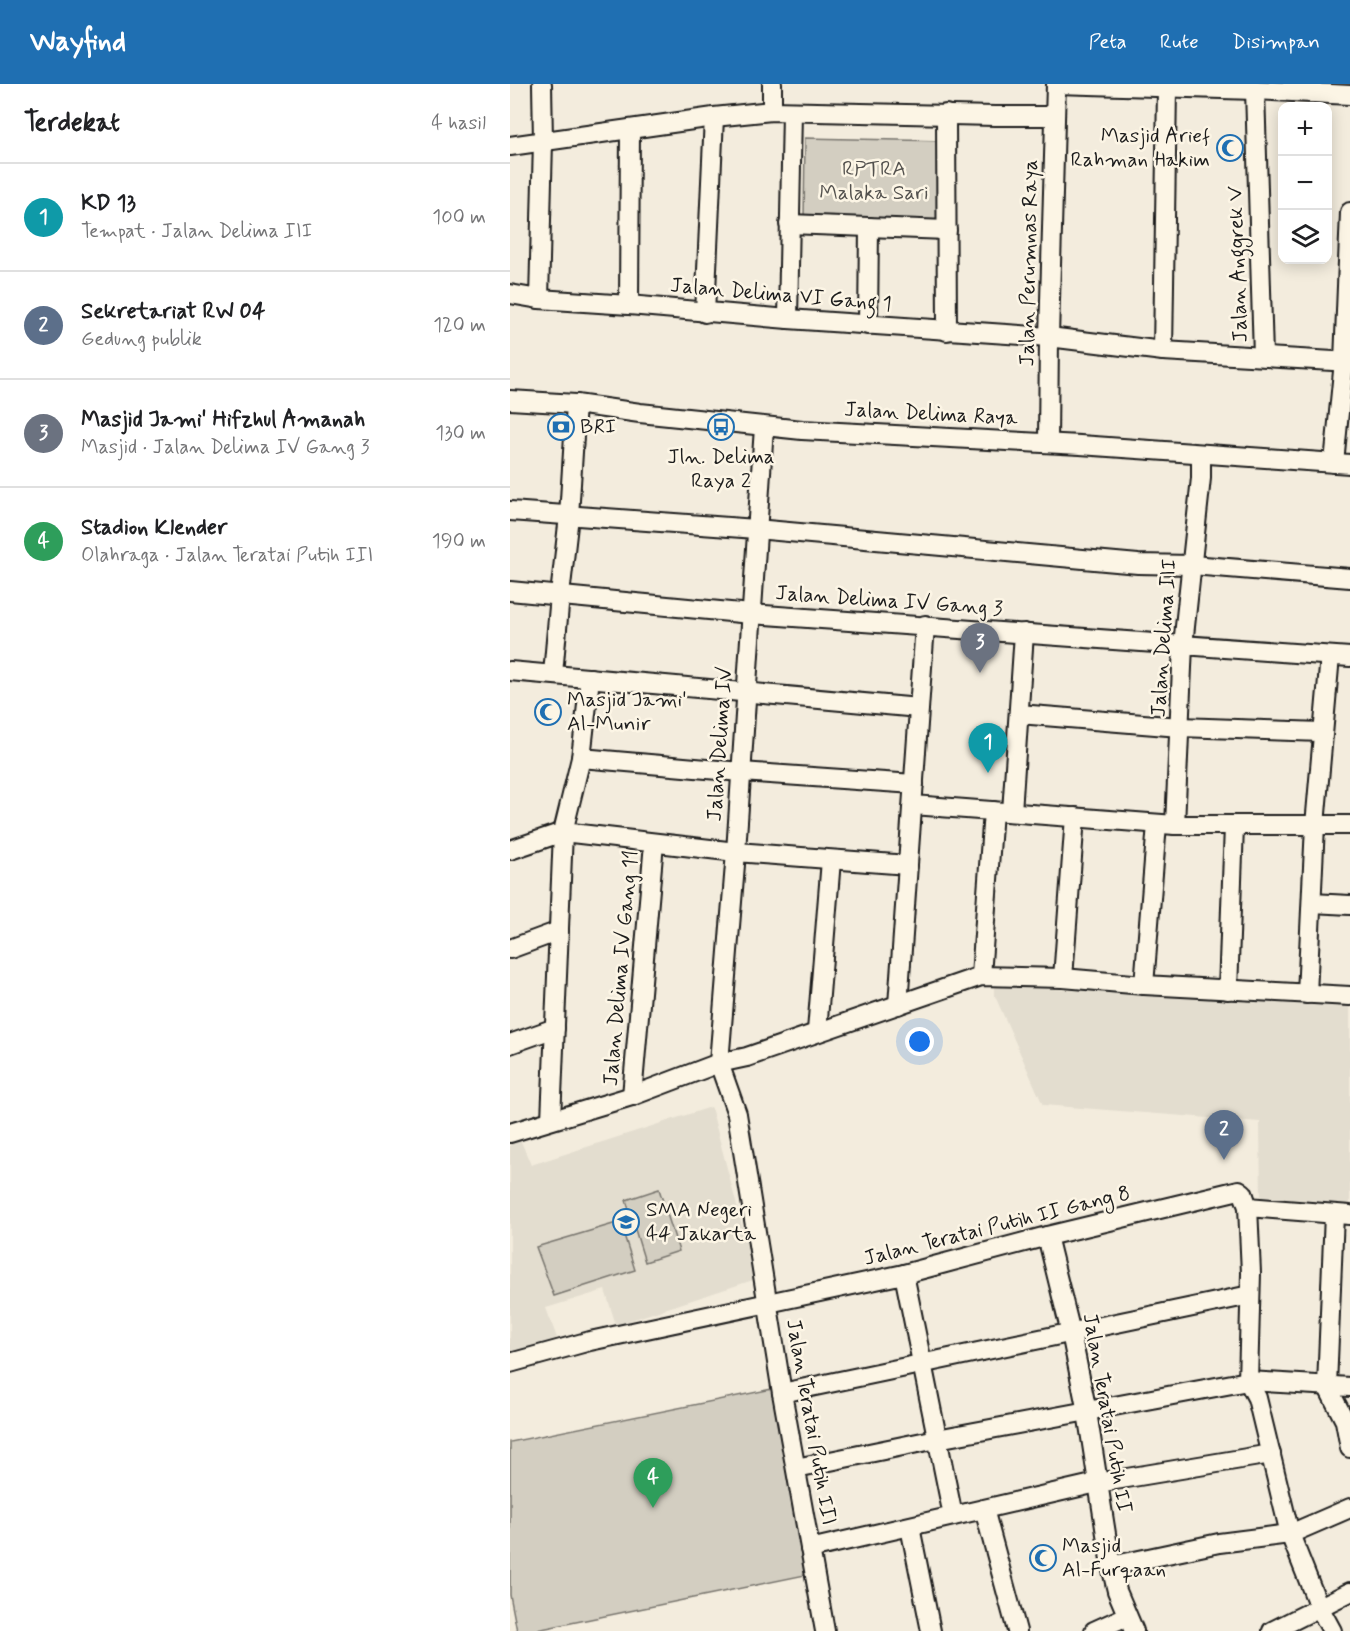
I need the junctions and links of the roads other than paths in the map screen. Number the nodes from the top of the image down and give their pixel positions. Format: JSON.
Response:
{"nodes":[{"id":1,"x":542,"y":84,"type":"edge"},
{"id":2,"x":772,"y":84,"type":"edge"},
{"id":3,"x":1056,"y":84,"type":"edge"},
{"id":4,"x":1167,"y":88,"type":"junction"},
{"id":5,"x":1255,"y":90,"type":"junction"},
{"id":6,"x":1350,"y":95,"type":"edge"},
{"id":7,"x":772,"y":111,"type":"junction"},
{"id":8,"x":792,"y":112,"type":"junction"},
{"id":9,"x":946,"y":114,"type":"junction"},
{"id":10,"x":1054,"y":116,"type":"junction"},
{"id":11,"x":714,"y":117,"type":"junction"},
{"id":12,"x":630,"y":129,"type":"junction"},
{"id":13,"x":543,"y":141,"type":"junction"},
{"id":14,"x":510,"y":146,"type":"edge"},
{"id":15,"x":1350,"y":212,"type":"edge"},
{"id":16,"x":789,"y":224,"type":"junction"},
{"id":17,"x":869,"y":227,"type":"junction"},
{"id":18,"x":947,"y":230,"type":"junction"},
{"id":19,"x":510,"y":294,"type":"edge"},
{"id":20,"x":539,"y":299,"type":"junction"},
{"id":21,"x":629,"y":305,"type":"junction"},
{"id":22,"x":705,"y":313,"type":"junction"},
{"id":23,"x":788,"y":319,"type":"junction"},
{"id":24,"x":868,"y":325,"type":"junction"},
{"id":25,"x":947,"y":331,"type":"junction"},
{"id":26,"x":1049,"y":337,"type":"junction"},
{"id":27,"x":1163,"y":351,"type":"junction"},
{"id":28,"x":1263,"y":356,"type":"junction"},
{"id":29,"x":1347,"y":361,"type":"edge"},
{"id":30,"x":510,"y":400,"type":"edge"},
{"id":31,"x":576,"y":404,"type":"junction"},
{"id":32,"x":764,"y":427,"type":"junction"},
{"id":33,"x":1048,"y":443,"type":"junction"},
{"id":34,"x":1201,"y":454,"type":"junction"},
{"id":35,"x":1342,"y":464,"type":"edge"},
{"id":36,"x":510,"y":511,"type":"edge"},
{"id":37,"x":569,"y":516,"type":"junction"},
{"id":38,"x":756,"y":529,"type":"junction"},
{"id":39,"x":1192,"y":565,"type":"junction"},
{"id":40,"x":1350,"y":578,"type":"edge"},
{"id":41,"x":510,"y":591,"type":"edge"},
{"id":42,"x":560,"y":595,"type":"junction"},
{"id":43,"x":751,"y":614,"type":"junction"},
{"id":44,"x":924,"y":626,"type":"junction"},
{"id":45,"x":1024,"y":633,"type":"junction"},
{"id":46,"x":1183,"y":645,"type":"junction"},
{"id":47,"x":1330,"y":656,"type":"junction"},
{"id":48,"x":1350,"y":657,"type":"edge"},
{"id":49,"x":510,"y":671,"type":"edge"},
{"id":50,"x":553,"y":674,"type":"junction"},
{"id":51,"x":590,"y":678,"type":"junction"},
{"id":52,"x":746,"y":692,"type":"junction"},
{"id":53,"x":919,"y":708,"type":"junction"},
{"id":54,"x":1019,"y":714,"type":"junction"},
{"id":55,"x":1180,"y":727,"type":"junction"},
{"id":56,"x":1322,"y":732,"type":"junction"},
{"id":57,"x":581,"y":758,"type":"junction"},
{"id":58,"x":741,"y":772,"type":"junction"},
{"id":59,"x":914,"y":784,"type":"junction"},
{"id":60,"x":913,"y":805,"type":"junction"},
{"id":61,"x":993,"y":811,"type":"junction"},
{"id":62,"x":1012,"y":812,"type":"junction"},
{"id":63,"x":1075,"y":817,"type":"junction"},
{"id":64,"x":1166,"y":825,"type":"junction"},
{"id":65,"x":1315,"y":825,"type":"junction"},
{"id":66,"x":1350,"y":825,"type":"edge"},
{"id":67,"x":1234,"y":826,"type":"junction"},
{"id":68,"x":563,"y":832,"type":"junction"},
{"id":69,"x":654,"y":843,"type":"junction"},
{"id":70,"x":510,"y":850,"type":"edge"},
{"id":71,"x":736,"y":852,"type":"junction"},
{"id":72,"x":831,"y":860,"type":"junction"},
{"id":73,"x":908,"y":865,"type":"junction"},
{"id":74,"x":1312,"y":903,"type":"junction"},
{"id":75,"x":1350,"y":905,"type":"edge"},
{"id":76,"x":559,"y":931,"type":"junction"},
{"id":77,"x":510,"y":948,"type":"edge"},
{"id":78,"x":981,"y":976,"type":"junction"},
{"id":79,"x":1063,"y":978,"type":"junction"},
{"id":80,"x":1144,"y":986,"type":"junction"},
{"id":81,"x":1228,"y":990,"type":"junction"},
{"id":82,"x":1307,"y":994,"type":"junction"},
{"id":83,"x":1350,"y":996,"type":"edge"},
{"id":84,"x":898,"y":1005,"type":"junction"},
{"id":85,"x":555,"y":1028,"type":"junction"},
{"id":86,"x":817,"y":1031,"type":"junction"},
{"id":87,"x":510,"y":1044,"type":"edge"},
{"id":88,"x":719,"y":1063,"type":"junction"},
{"id":89,"x":632,"y":1096,"type":"junction"},
{"id":90,"x":551,"y":1120,"type":"junction"},
{"id":91,"x":510,"y":1133,"type":"edge"},
{"id":92,"x":1248,"y":1207,"type":"junction"},
{"id":93,"x":1342,"y":1214,"type":"edge"},
{"id":94,"x":1047,"y":1236,"type":"junction"},
{"id":95,"x":904,"y":1274,"type":"junction"},
{"id":96,"x":1250,"y":1295,"type":"junction"},
{"id":97,"x":767,"y":1304,"type":"junction"},
{"id":98,"x":1071,"y":1333,"type":"junction"},
{"id":99,"x":510,"y":1363,"type":"edge"},
{"id":100,"x":921,"y":1364,"type":"junction"},
{"id":101,"x":1248,"y":1381,"type":"junction"},
{"id":102,"x":1327,"y":1386,"type":"junction"},
{"id":103,"x":1350,"y":1388,"type":"edge"},
{"id":104,"x":782,"y":1393,"type":"junction"},
{"id":105,"x":1087,"y":1412,"type":"junction"},
{"id":106,"x":937,"y":1439,"type":"junction"},
{"id":107,"x":1350,"y":1448,"type":"edge"},
{"id":108,"x":1271,"y":1454,"type":"junction"},
{"id":109,"x":795,"y":1468,"type":"junction"},
{"id":110,"x":1097,"y":1483,"type":"junction"},
{"id":111,"x":1350,"y":1508,"type":"edge"},
{"id":112,"x":984,"y":1509,"type":"junction"},
{"id":113,"x":953,"y":1516,"type":"junction"},
{"id":114,"x":910,"y":1527,"type":"junction"},
{"id":115,"x":1290,"y":1533,"type":"junction"},
{"id":116,"x":810,"y":1549,"type":"junction"},
{"id":117,"x":1111,"y":1566,"type":"junction"},
{"id":118,"x":1350,"y":1592,"type":"edge"},
{"id":119,"x":1319,"y":1607,"type":"junction"},
{"id":120,"x":1131,"y":1623,"type":"edge"},
{"id":121,"x":825,"y":1631,"type":"edge"},
{"id":122,"x":931,"y":1631,"type":"edge"},
{"id":123,"x":1017,"y":1631,"type":"edge"},
{"id":124,"x":1094,"y":1631,"type":"edge"},
{"id":125,"x":1272,"y":1631,"type":"edge"},
{"id":126,"x":1332,"y":1631,"type":"edge"}],
"edges":[{"from":1,"to":13,"type":"street"},
{"from":2,"to":7,"type":"street"},
{"from":3,"to":4,"type":"street"},
{"from":3,"to":10,"type":"street","name":"Jalan Perumnas Raya"},
{"from":4,"to":5,"type":"street"},
{"from":4,"to":27,"type":"street"},
{"from":5,"to":6,"type":"street"},
{"from":5,"to":28,"type":"street","name":"Jalan Anggrek V"},
{"from":7,"to":8,"type":"street"},
{"from":7,"to":11,"type":"street"},
{"from":8,"to":9,"type":"street"},
{"from":8,"to":16,"type":"street"},
{"from":9,"to":10,"type":"street"},
{"from":9,"to":18,"type":"street"},
{"from":10,"to":26,"type":"street","name":"Jalan Perumnas Raya"},
{"from":11,"to":12,"type":"street"},
{"from":11,"to":22,"type":"street"},
{"from":12,"to":13,"type":"street"},
{"from":12,"to":21,"type":"street"},
{"from":13,"to":14,"type":"street"},
{"from":13,"to":20,"type":"street"},
{"from":15,"to":29,"type":"street"},
{"from":16,"to":17,"type":"street"},
{"from":16,"to":23,"type":"street"},
{"from":17,"to":18,"type":"street"},
{"from":17,"to":24,"type":"street"},
{"from":18,"to":25,"type":"street"},
{"from":19,"to":20,"type":"street","name":"Jalan Delima VI Gang 1"},
{"from":20,"to":21,"type":"street","name":"Jalan Delima VI Gang 1"},
{"from":21,"to":22,"type":"street","name":"Jalan Delima VI Gang 1"},
{"from":22,"to":23,"type":"street","name":"Jalan Delima VI Gang 1"},
{"from":23,"to":24,"type":"street","name":"Jalan Delima VI Gang 1"},
{"from":24,"to":25,"type":"street","name":"Jalan Delima VI Gang 1"},
{"from":25,"to":26,"type":"street","name":"Jalan Delima VI Gang 1"},
{"from":26,"to":27,"type":"street","name":"Jalan Delima VI Gang 1"},
{"from":26,"to":33,"type":"street","name":"Jalan Perumnas Raya"},
{"from":27,"to":28,"type":"street","name":"Jalan Delima VI Gang 1"},
{"from":28,"to":29,"type":"street","name":"Jalan Anggrek V"},
{"from":29,"to":35,"type":"street"},
{"from":30,"to":31,"type":"street","name":"Jalan Delima Raya"},
{"from":31,"to":32,"type":"street","name":"Jalan Delima Raya"},
{"from":31,"to":37,"type":"street"},
{"from":32,"to":33,"type":"street","name":"Jalan Delima Raya"},
{"from":32,"to":38,"type":"street","name":"Jalan Delima IV"},
{"from":33,"to":34,"type":"street","name":"Jalan Delima Raya"},
{"from":34,"to":35,"type":"street","name":"Jalan Delima Raya"},
{"from":34,"to":39,"type":"street","name":"Jalan Delima III"},
{"from":36,"to":37,"type":"street"},
{"from":37,"to":38,"type":"street"},
{"from":37,"to":42,"type":"street"},
{"from":38,"to":39,"type":"street"},
{"from":38,"to":43,"type":"street","name":"Jalan Delima IV"},
{"from":39,"to":40,"type":"street"},
{"from":39,"to":46,"type":"street","name":"Jalan Delima III"},
{"from":41,"to":42,"type":"street","name":"Jalan Delima IV Gang 3"},
{"from":42,"to":43,"type":"street","name":"Jalan Delima IV Gang 3"},
{"from":42,"to":50,"type":"street"},
{"from":43,"to":44,"type":"street","name":"Jalan Delima IV Gang 3"},
{"from":43,"to":52,"type":"street","name":"Jalan Delima IV"},
{"from":44,"to":45,"type":"street","name":"Jalan Delima IV Gang 3"},
{"from":44,"to":53,"type":"street"},
{"from":45,"to":46,"type":"street","name":"Jalan Delima IV Gang 3"},
{"from":45,"to":54,"type":"street"},
{"from":46,"to":47,"type":"street","name":"Jalan Delima IV Gang 3"},
{"from":46,"to":55,"type":"street","name":"Jalan Delima III"},
{"from":47,"to":48,"type":"street","name":"Jalan Delima IV Gang 3"},
{"from":47,"to":56,"type":"street"},
{"from":49,"to":50,"type":"street"},
{"from":50,"to":51,"type":"street"},
{"from":51,"to":52,"type":"street"},
{"from":51,"to":57,"type":"street"},
{"from":52,"to":53,"type":"street"},
{"from":52,"to":58,"type":"street","name":"Jalan Delima IV"},
{"from":53,"to":59,"type":"street"},
{"from":54,"to":55,"type":"street"},
{"from":54,"to":62,"type":"street"},
{"from":55,"to":56,"type":"street"},
{"from":55,"to":64,"type":"street","name":"Jalan Delima III"},
{"from":56,"to":65,"type":"street"},
{"from":57,"to":58,"type":"street"},
{"from":57,"to":68,"type":"street"},
{"from":58,"to":59,"type":"street"},
{"from":58,"to":71,"type":"street","name":"Jalan Delima IV"},
{"from":59,"to":60,"type":"street"},
{"from":60,"to":61,"type":"street"},
{"from":60,"to":73,"type":"street"},
{"from":61,"to":62,"type":"street"},
{"from":61,"to":78,"type":"street"},
{"from":62,"to":63,"type":"street"},
{"from":63,"to":64,"type":"street"},
{"from":63,"to":79,"type":"street"},
{"from":64,"to":67,"type":"street"},
{"from":64,"to":80,"type":"street","name":"Jalan Delima III"},
{"from":65,"to":66,"type":"street"},
{"from":65,"to":67,"type":"street"},
{"from":65,"to":74,"type":"street"},
{"from":67,"to":81,"type":"street"},
{"from":68,"to":69,"type":"street","name":"Jalan Delima IV Gang 11"},
{"from":68,"to":70,"type":"street"},
{"from":68,"to":76,"type":"street"},
{"from":69,"to":71,"type":"street","name":"Jalan Delima IV Gang 11"},
{"from":69,"to":89,"type":"street","name":"Jalan Delima IV Gang 11"},
{"from":71,"to":72,"type":"street","name":"Jalan Delima IV Gang 11"},
{"from":71,"to":88,"type":"street","name":"Jalan Delima IV"},
{"from":72,"to":73,"type":"street","name":"Jalan Delima IV Gang 11"},
{"from":72,"to":86,"type":"street"},
{"from":73,"to":84,"type":"street"},
{"from":74,"to":75,"type":"street"},
{"from":74,"to":82,"type":"street"},
{"from":76,"to":77,"type":"street"},
{"from":76,"to":85,"type":"street"},
{"from":78,"to":79,"type":"street"},
{"from":78,"to":84,"type":"street"},
{"from":79,"to":80,"type":"street"},
{"from":80,"to":81,"type":"street"},
{"from":81,"to":82,"type":"street"},
{"from":82,"to":83,"type":"street"},
{"from":84,"to":86,"type":"street"},
{"from":85,"to":87,"type":"street"},
{"from":85,"to":90,"type":"street"},
{"from":86,"to":88,"type":"street"},
{"from":88,"to":89,"type":"street"},
{"from":88,"to":97,"type":"street"},
{"from":89,"to":90,"type":"street"},
{"from":90,"to":91,"type":"street"},
{"from":92,"to":93,"type":"street"},
{"from":92,"to":94,"type":"street","name":"Jalan Teratai Putih II Gang 8"},
{"from":92,"to":96,"type":"street"},
{"from":93,"to":102,"type":"street"},
{"from":94,"to":95,"type":"street","name":"Jalan Teratai Putih II Gang 8"},
{"from":94,"to":98,"type":"street","name":"Jalan Teratai Putih II"},
{"from":95,"to":97,"type":"street","name":"Jalan Teratai Putih II Gang 8"},
{"from":95,"to":100,"type":"street"},
{"from":96,"to":98,"type":"street"},
{"from":96,"to":101,"type":"street"},
{"from":97,"to":99,"type":"street","name":"Jalan Teratai Putih III"},
{"from":97,"to":104,"type":"street","name":"Jalan Teratai Putih III"},
{"from":98,"to":100,"type":"street"},
{"from":98,"to":105,"type":"street","name":"Jalan Teratai Putih II"},
{"from":100,"to":104,"type":"street"},
{"from":100,"to":106,"type":"street"},
{"from":101,"to":102,"type":"street"},
{"from":101,"to":105,"type":"street"},
{"from":101,"to":108,"type":"street"},
{"from":102,"to":103,"type":"street"},
{"from":102,"to":107,"type":"street"},
{"from":104,"to":109,"type":"street","name":"Jalan Teratai Putih III"},
{"from":105,"to":106,"type":"street"},
{"from":105,"to":110,"type":"street","name":"Jalan Teratai Putih II"},
{"from":106,"to":109,"type":"street"},
{"from":106,"to":113,"type":"street"},
{"from":108,"to":110,"type":"street"},
{"from":108,"to":115,"type":"street"},
{"from":109,"to":116,"type":"street","name":"Jalan Teratai Putih III"},
{"from":110,"to":112,"type":"street"},
{"from":110,"to":117,"type":"street","name":"Jalan Teratai Putih II"},
{"from":111,"to":115,"type":"street"},
{"from":112,"to":113,"type":"street"},
{"from":112,"to":123,"type":"street"},
{"from":113,"to":114,"type":"street"},
{"from":114,"to":116,"type":"street"},
{"from":114,"to":122,"type":"street"},
{"from":115,"to":117,"type":"street"},
{"from":115,"to":119,"type":"street"},
{"from":116,"to":121,"type":"street","name":"Jalan Teratai Putih III"},
{"from":117,"to":120,"type":"street","name":"Jalan Teratai Putih II"},
{"from":118,"to":119,"type":"street"},
{"from":119,"to":125,"type":"street"},
{"from":119,"to":126,"type":"street"},
{"from":120,"to":124,"type":"street"}]}
